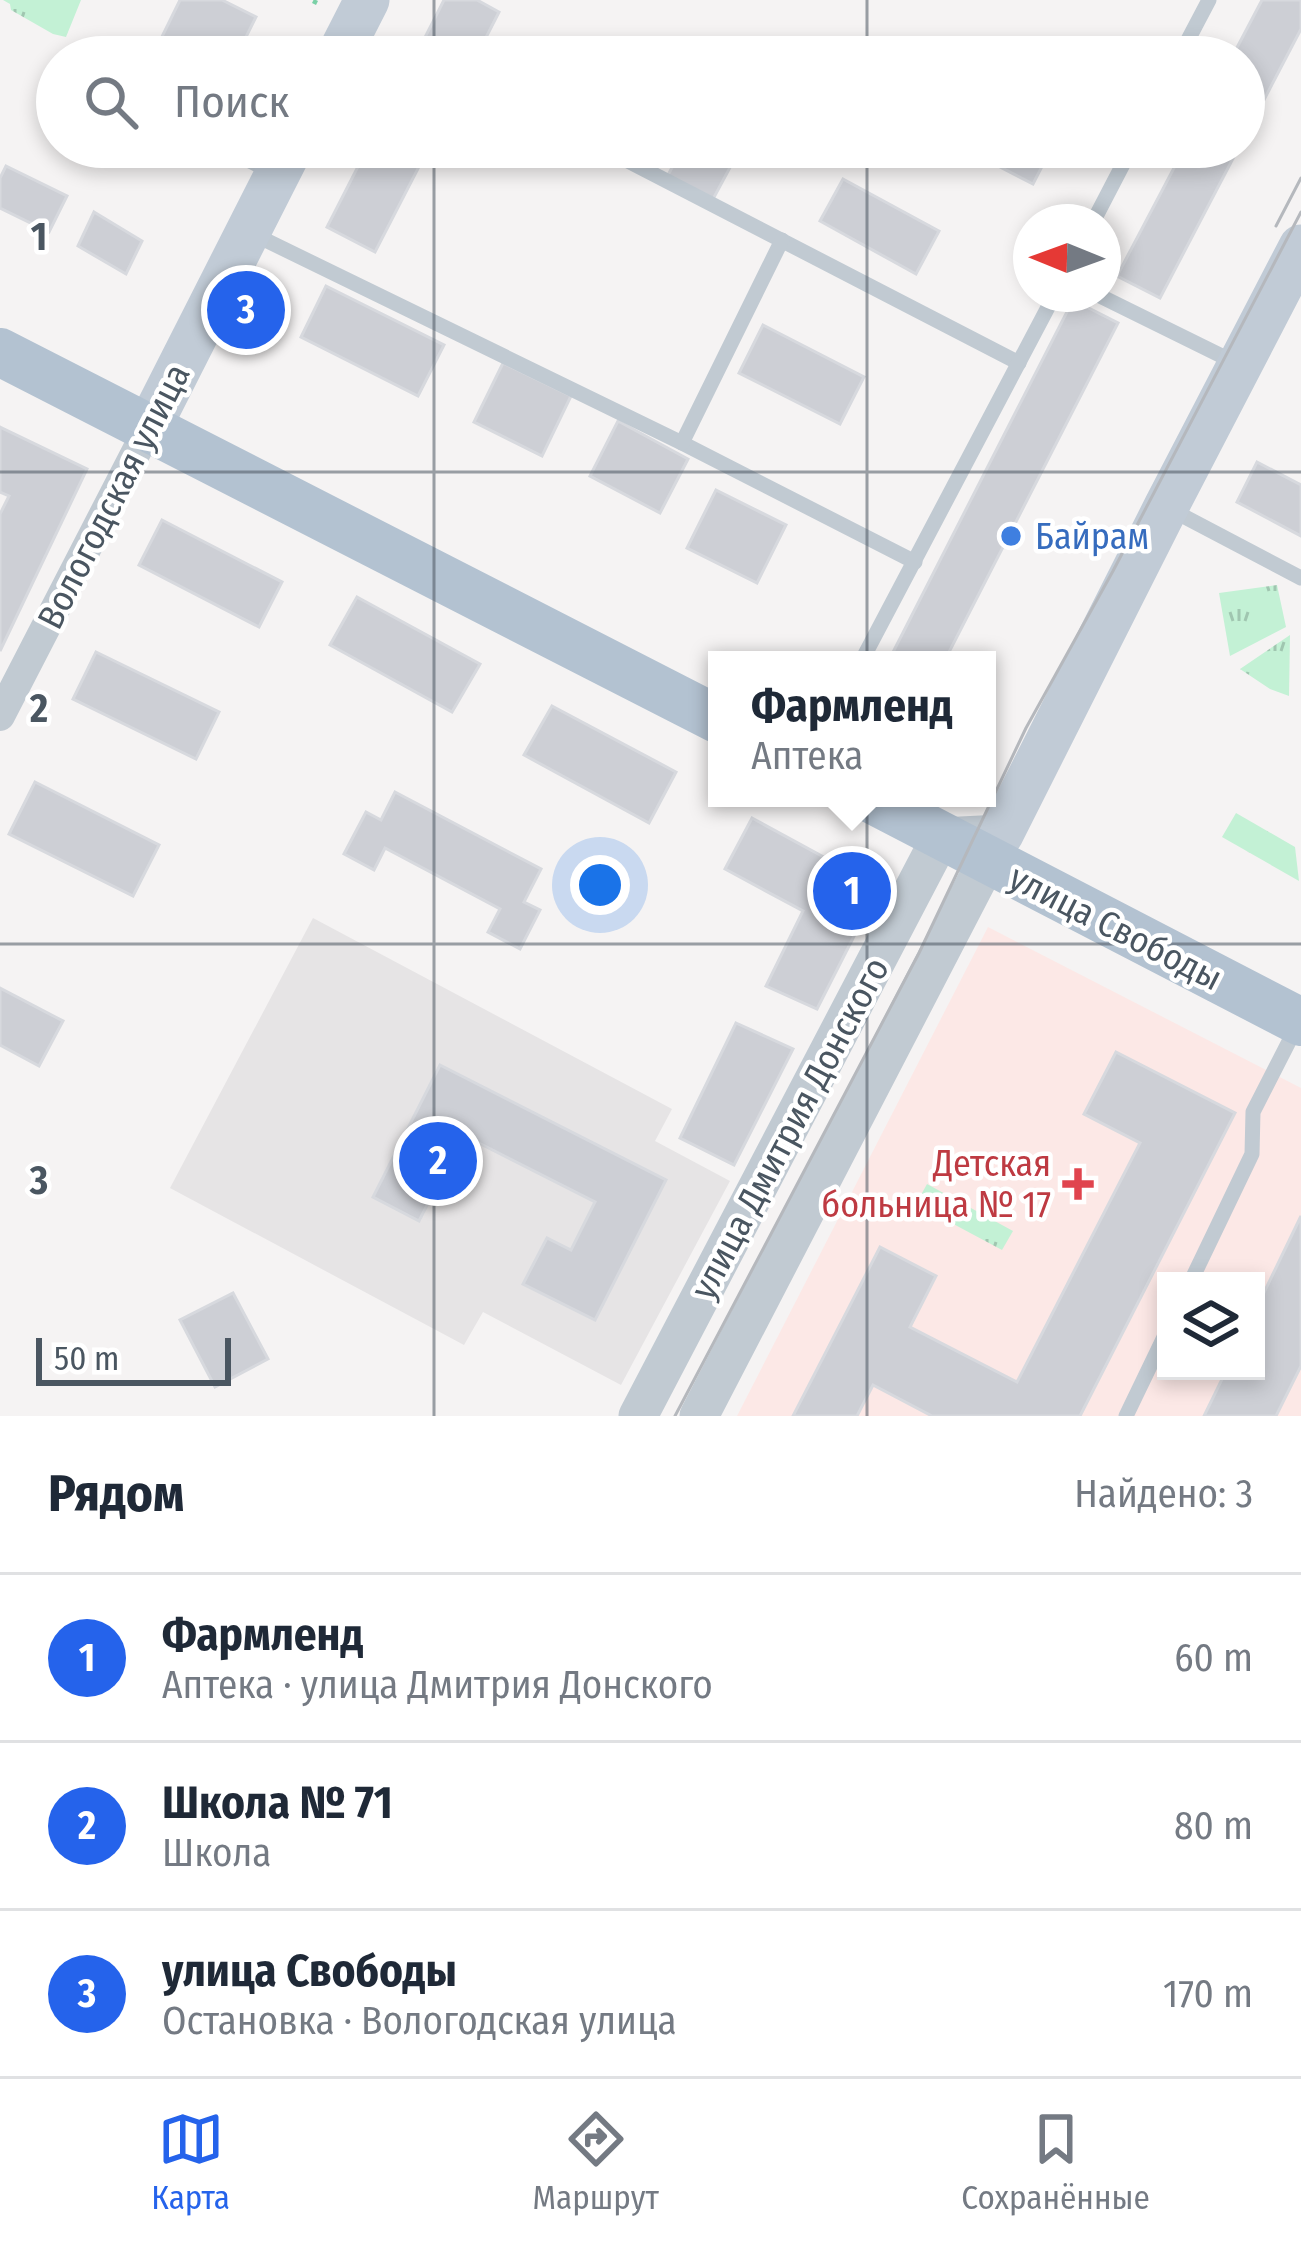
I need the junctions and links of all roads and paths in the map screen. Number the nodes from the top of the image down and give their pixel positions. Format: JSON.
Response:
{"nodes":[{"id":1,"x":367,"y":0,"type":"edge"},
{"id":2,"x":1209,"y":0,"type":"edge"},
{"id":3,"x":349,"y":36,"type":"edge"},
{"id":4,"x":1190,"y":36,"type":"edge"},
{"id":5,"x":280,"y":168,"type":"edge"},
{"id":6,"x":642,"y":168,"type":"edge"},
{"id":7,"x":1121,"y":168,"type":"edge"},
{"id":8,"x":1102,"y":204,"type":"edge"},
{"id":9,"x":249,"y":232,"type":"junction"},
{"id":10,"x":782,"y":240,"type":"junction"},
{"id":11,"x":1301,"y":247,"type":"edge"},
{"id":12,"x":1121,"y":306,"type":"edge"},
{"id":13,"x":1046,"y":312,"type":"edge"},
{"id":14,"x":0,"y":352,"type":"edge"},
{"id":15,"x":1019,"y":363,"type":"junction"},
{"id":16,"x":1240,"y":365,"type":"junction"},
{"id":17,"x":148,"y":429,"type":"junction"},
{"id":18,"x":682,"y":443,"type":"junction"},
{"id":19,"x":1166,"y":507,"type":"junction"},
{"id":20,"x":915,"y":562,"type":"junction"},
{"id":21,"x":1301,"y":578,"type":"edge"},
{"id":22,"x":867,"y":651,"type":"edge"},
{"id":23,"x":708,"y":714,"type":"edge"},
{"id":24,"x":0,"y":716,"type":"edge"},
{"id":25,"x":886,"y":807,"type":"edge"},
{"id":26,"x":941,"y":837,"type":"junction"},
{"id":27,"x":994,"y":848,"type":"junction"},
{"id":28,"x":1300,"y":1022,"type":"edge"},
{"id":29,"x":1195,"y":1272,"type":"edge"},
{"id":30,"x":1157,"y":1352,"type":"edge"},
{"id":31,"x":638,"y":1416,"type":"edge"},
{"id":32,"x":699,"y":1416,"type":"edge"},
{"id":33,"x":1126,"y":1416,"type":"edge"}],
"edges":[{"from":1,"to":3,"type":"main road"},
{"from":2,"to":4,"type":"lane"},
{"from":5,"to":9,"type":"main road","name":"Вологодская улица"},
{"from":6,"to":10,"type":"lane"},
{"from":7,"to":8,"type":"lane"},
{"from":9,"to":17,"type":"main road","name":"Вологодская улица"},
{"from":9,"to":18,"type":"lane"},
{"from":10,"to":15,"type":"lane"},
{"from":10,"to":18,"type":"lane"},
{"from":11,"to":16,"type":"main road"},
{"from":12,"to":16,"type":"lane"},
{"from":13,"to":15,"type":"lane"},
{"from":14,"to":17,"type":"main road"},
{"from":15,"to":20,"type":"lane"},
{"from":16,"to":19,"type":"main road"},
{"from":17,"to":23,"type":"main road"},
{"from":17,"to":24,"type":"street","name":"Вологодская улица"},
{"from":18,"to":20,"type":"lane"},
{"from":19,"to":21,"type":"lane"},
{"from":19,"to":27,"type":"main road"},
{"from":20,"to":22,"type":"lane"},
{"from":25,"to":26,"type":"main road","name":"улица Свободы"},
{"from":26,"to":27,"type":"main road","name":"улица Свободы"},
{"from":26,"to":31,"type":"street","name":"улица Дмитрия Донского"},
{"from":27,"to":28,"type":"main road","name":"улица Свободы"},
{"from":27,"to":32,"type":"street","name":"улица Дмитрия Донского"},
{"from":28,"to":29,"type":"lane"},
{"from":30,"to":33,"type":"lane"}]}
